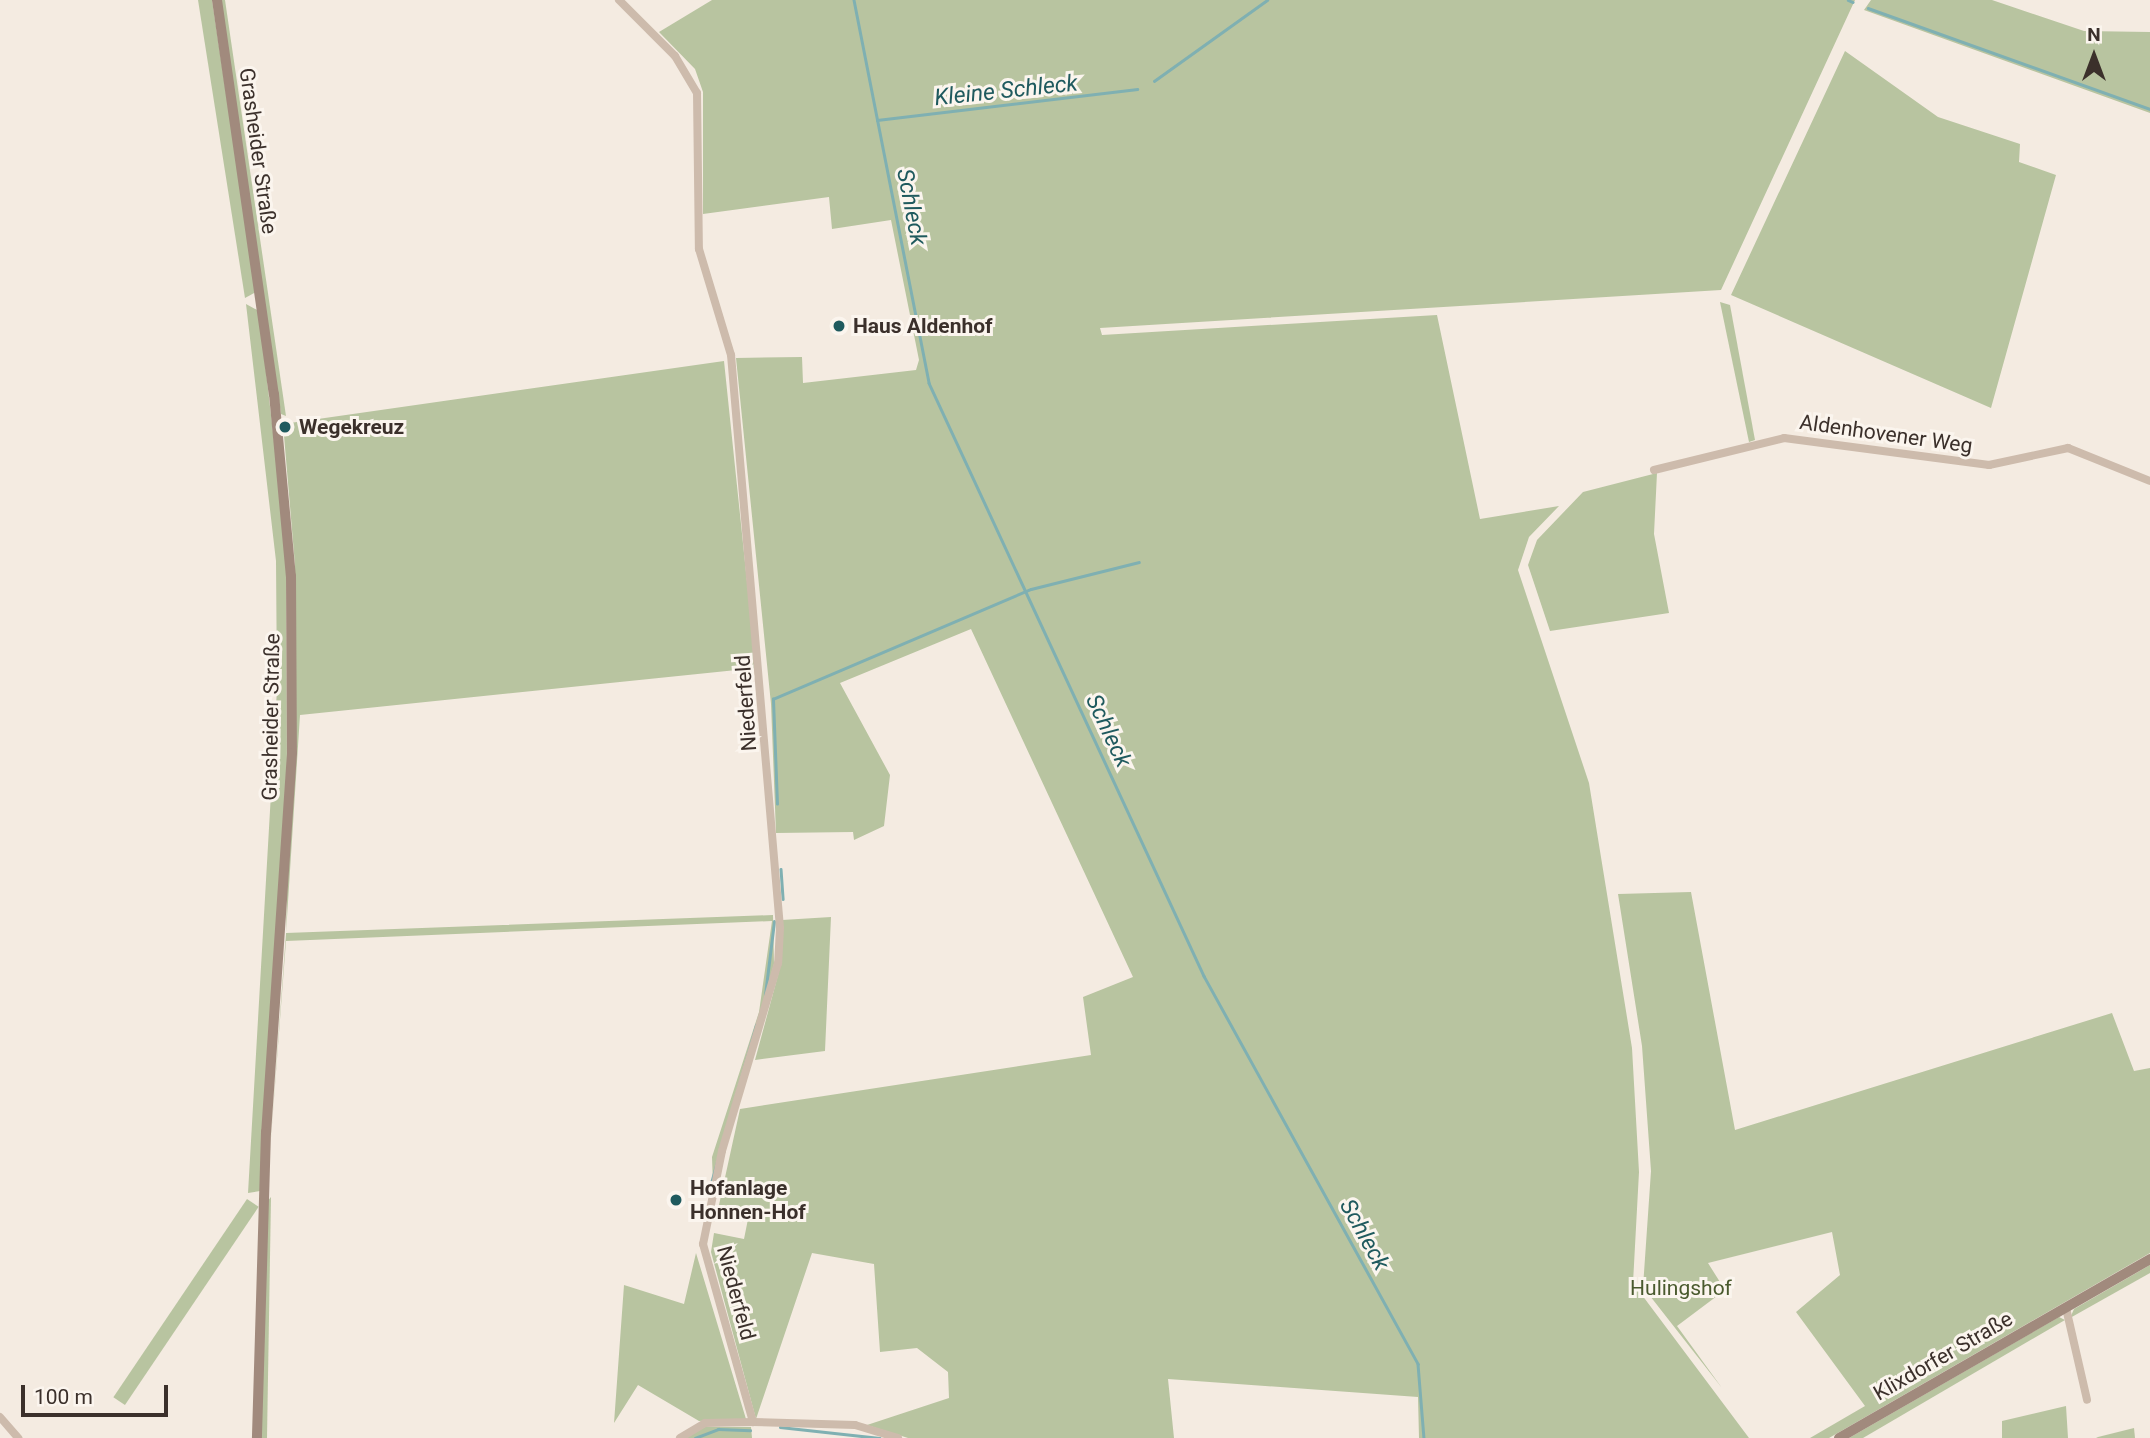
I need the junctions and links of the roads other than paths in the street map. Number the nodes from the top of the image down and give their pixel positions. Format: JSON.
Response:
{"nodes":[{"id":1,"x":216,"y":0,"type":"edge"},
{"id":2,"x":619,"y":0,"type":"edge"},
{"id":3,"x":1654,"y":470,"type":"dead end"},
{"id":4,"x":2150,"y":481,"type":"edge"},
{"id":5,"x":2150,"y":1259,"type":"edge"},
{"id":6,"x":2066,"y":1308,"type":"junction"},
{"id":7,"x":2087,"y":1401,"type":"dead end"},
{"id":8,"x":0,"y":1417,"type":"edge"},
{"id":9,"x":752,"y":1422,"type":"junction"},
{"id":10,"x":18,"y":1438,"type":"edge"},
{"id":11,"x":257,"y":1438,"type":"edge"},
{"id":12,"x":680,"y":1438,"type":"edge"},
{"id":13,"x":898,"y":1438,"type":"edge"},
{"id":14,"x":1839,"y":1438,"type":"edge"}],
"edges":[{"from":1,"to":11,"type":"street","name":"Grasheider Straße"},
{"from":2,"to":9,"type":"street","name":"Niederfeld"},
{"from":3,"to":4,"type":"street","name":"Aldenhovener Weg"},
{"from":5,"to":6,"type":"street","name":"Klixdorfer Straße"},
{"from":6,"to":7,"type":"street"},
{"from":6,"to":14,"type":"street","name":"Klixdorfer Straße"},
{"from":8,"to":10,"type":"street"},
{"from":9,"to":12,"type":"street"},
{"from":9,"to":13,"type":"street"}]}
